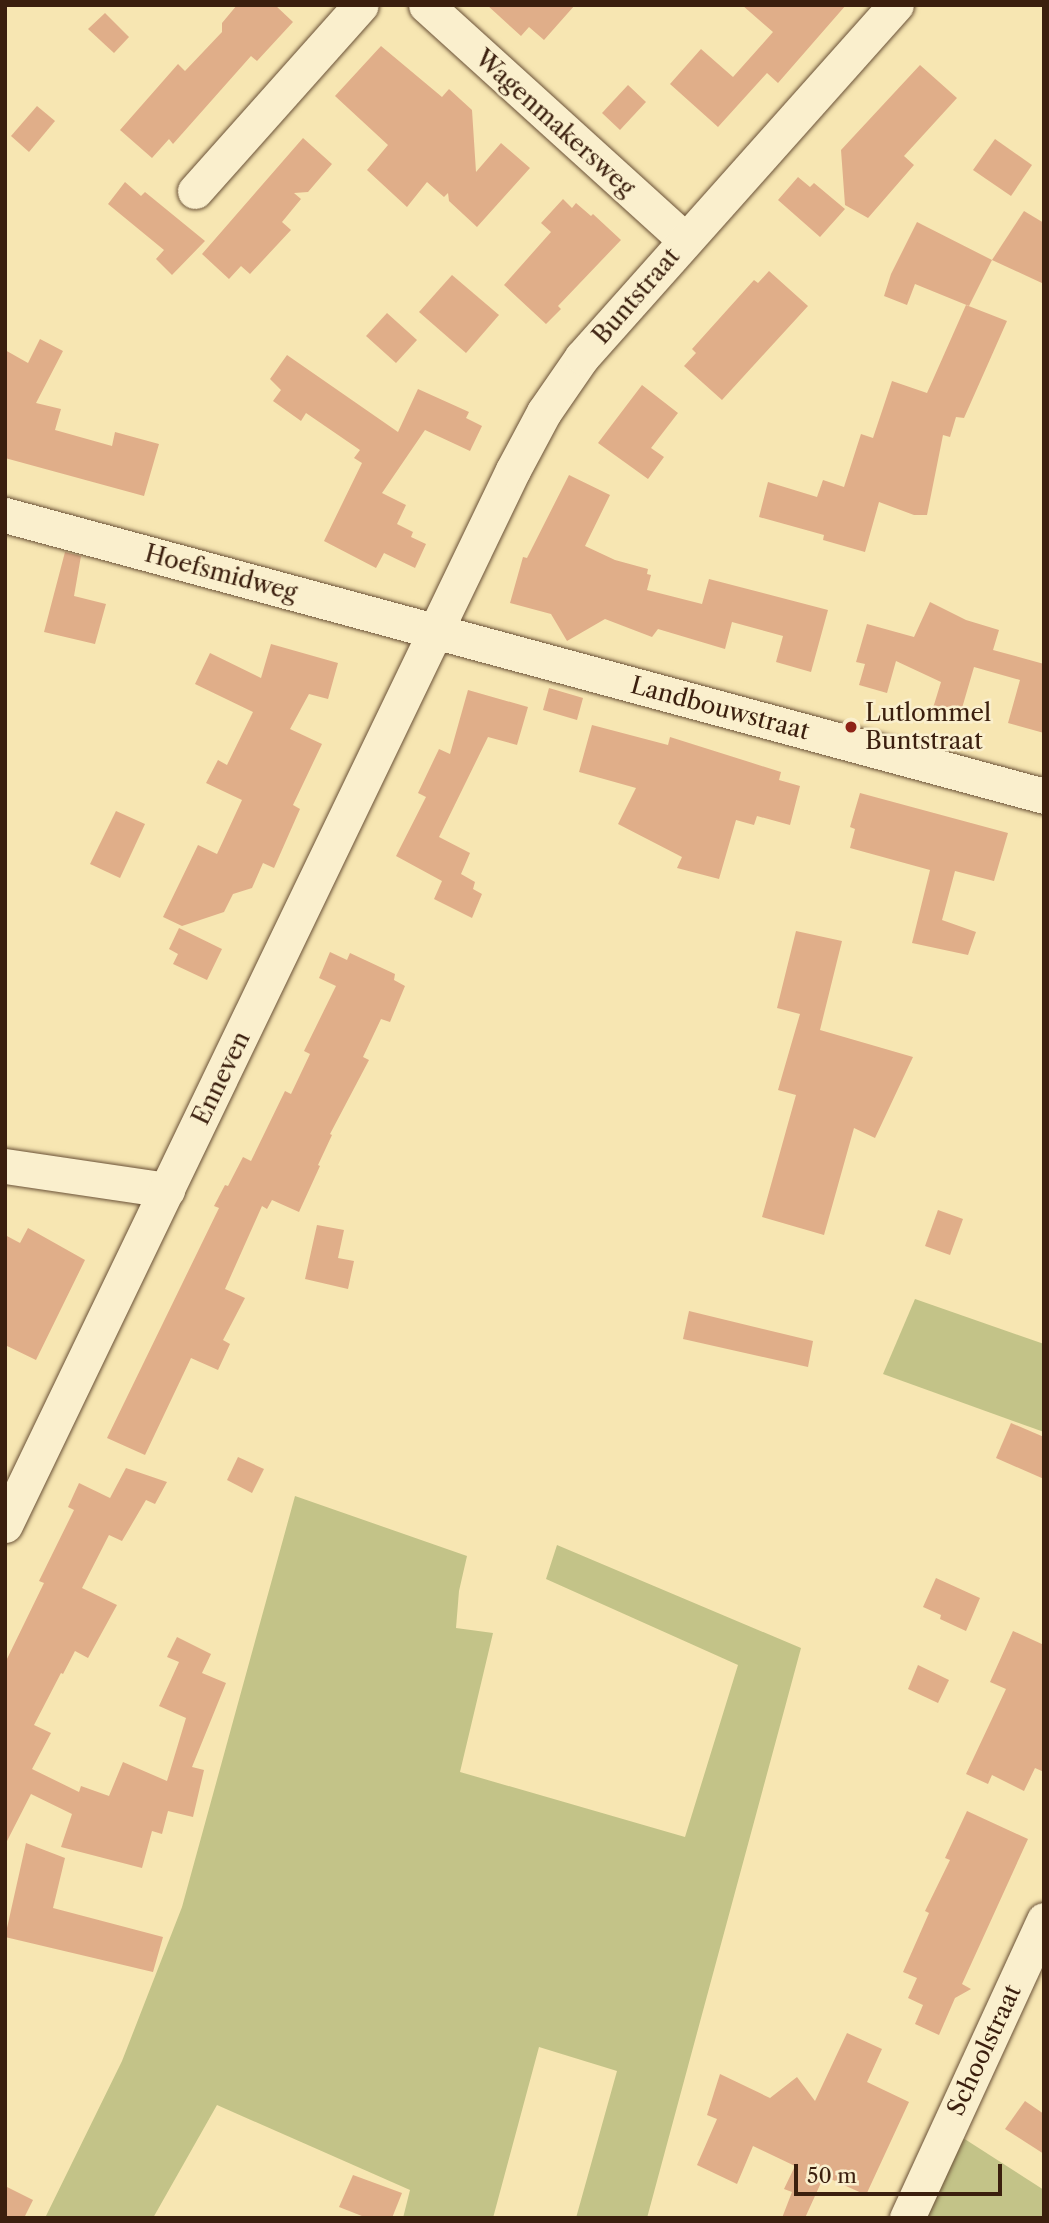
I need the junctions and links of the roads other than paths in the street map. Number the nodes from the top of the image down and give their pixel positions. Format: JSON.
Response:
{"nodes":[{"id":1,"x":361,"y":5,"type":"edge"},
{"id":2,"x":426,"y":5,"type":"edge"},
{"id":3,"x":896,"y":5,"type":"edge"},
{"id":4,"x":195,"y":191,"type":"dead end"},
{"id":5,"x":685,"y":240,"type":"junction"},
{"id":6,"x":5,"y":515,"type":"edge"},
{"id":7,"x":437,"y":630,"type":"junction"},
{"id":8,"x":1044,"y":796,"type":"edge"},
{"id":9,"x":5,"y":1166,"type":"edge"},
{"id":10,"x":167,"y":1189,"type":"junction"},
{"id":11,"x":5,"y":1525,"type":"edge"},
{"id":12,"x":1044,"y":1920,"type":"edge"},
{"id":13,"x":906,"y":2218,"type":"edge"}],
"edges":[{"from":1,"to":4,"type":"street"},
{"from":2,"to":5,"type":"street","name":"Wagenmakersweg"},
{"from":3,"to":5,"type":"street","name":"Buntstraat"},
{"from":5,"to":7,"type":"street","name":"Buntstraat"},
{"from":6,"to":7,"type":"street","name":"Hoefsmidweg"},
{"from":7,"to":8,"type":"street","name":"Landbouwstraat"},
{"from":7,"to":10,"type":"street","name":"Enneven"},
{"from":9,"to":10,"type":"street"},
{"from":10,"to":11,"type":"street","name":"Enneven"},
{"from":12,"to":13,"type":"street","name":"Schoolstraat"}]}
